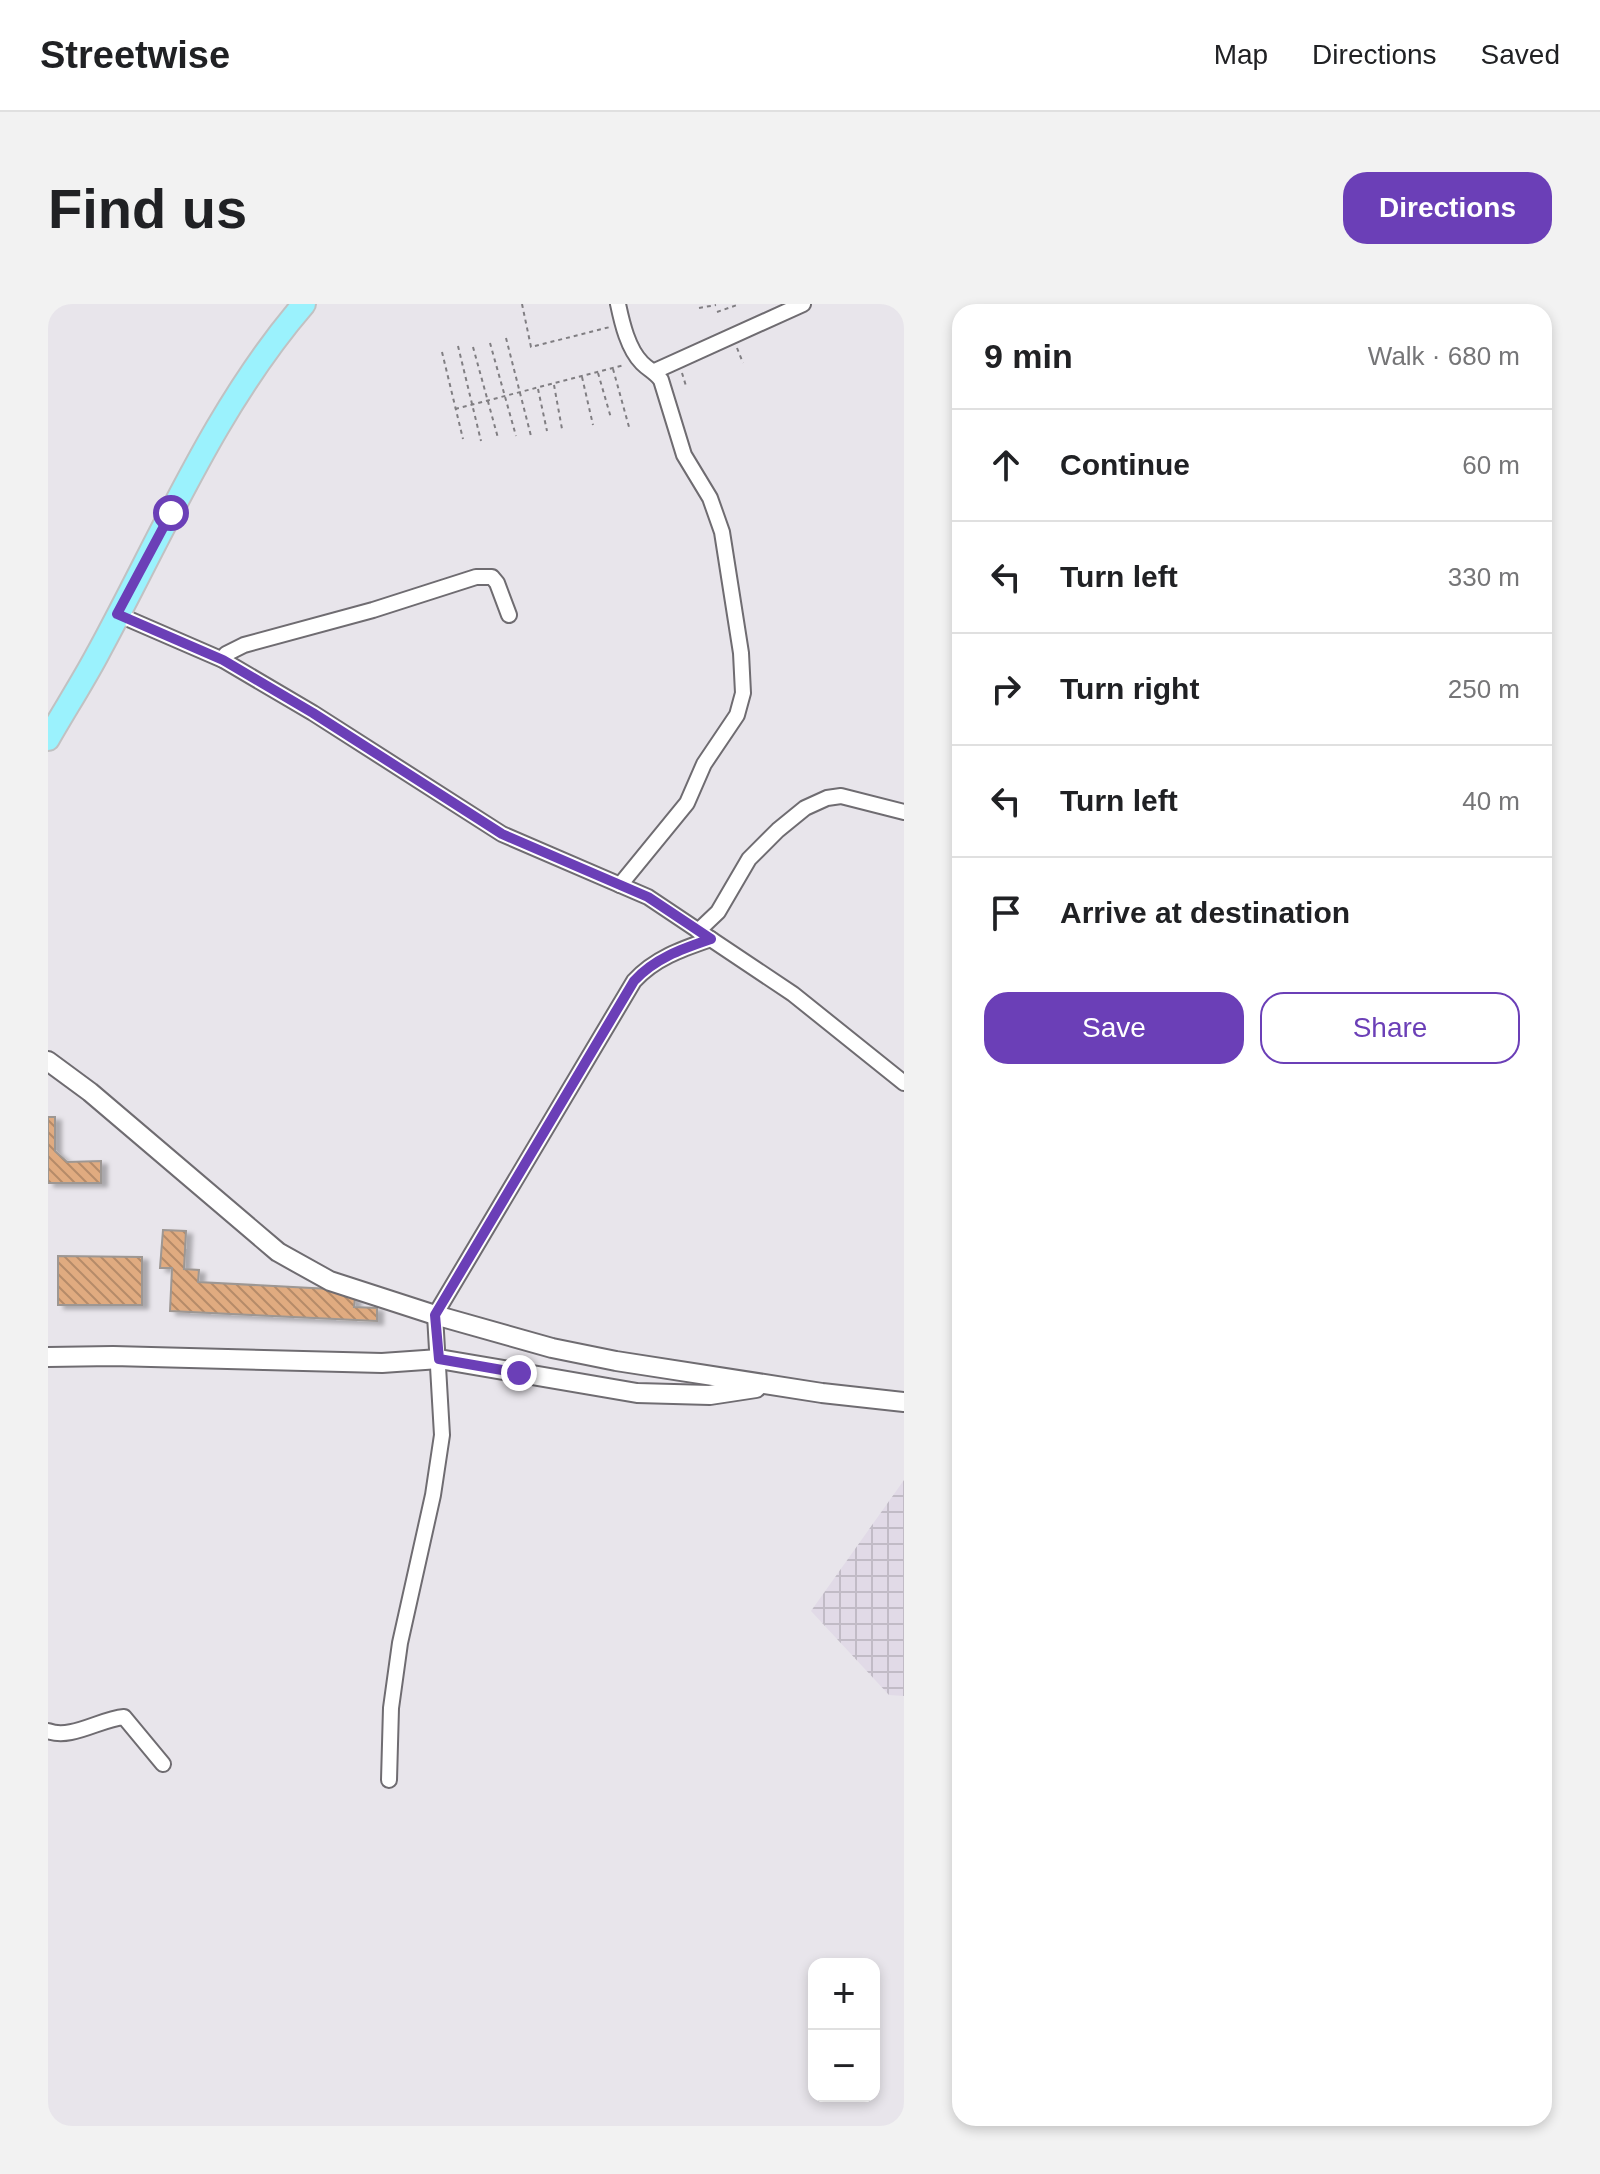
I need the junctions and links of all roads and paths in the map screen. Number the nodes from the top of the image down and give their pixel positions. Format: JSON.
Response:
{"nodes":[{"id":1,"x":304,"y":304,"type":"edge"},
{"id":2,"x":522,"y":304,"type":"edge"},
{"id":3,"x":618,"y":304,"type":"edge"},
{"id":4,"x":803,"y":304,"type":"edge"},
{"id":5,"x":716,"y":305,"type":"edge"},
{"id":6,"x":737,"y":305,"type":"edge"},
{"id":7,"x":699,"y":308,"type":"dead end"},
{"id":8,"x":717,"y":312,"type":"dead end"},
{"id":9,"x":623,"y":324,"type":"junction"},
{"id":10,"x":506,"y":338,"type":"dead end"},
{"id":11,"x":490,"y":343,"type":"dead end"},
{"id":12,"x":458,"y":346,"type":"dead end"},
{"id":13,"x":473,"y":347,"type":"dead end"},
{"id":14,"x":442,"y":352,"type":"dead end"},
{"id":15,"x":641,"y":361,"type":"junction"},
{"id":16,"x":612,"y":368,"type":"junction"},
{"id":17,"x":655,"y":371,"type":"junction"},
{"id":18,"x":597,"y":372,"type":"junction"},
{"id":19,"x":582,"y":376,"type":"junction"},
{"id":20,"x":554,"y":383,"type":"junction"},
{"id":21,"x":538,"y":387,"type":"junction"},
{"id":22,"x":519,"y":392,"type":"junction"},
{"id":23,"x":504,"y":396,"type":"junction"},
{"id":24,"x":487,"y":401,"type":"junction"},
{"id":25,"x":471,"y":405,"type":"junction"},
{"id":26,"x":455,"y":409,"type":"junction"},
{"id":27,"x":611,"y":418,"type":"dead end"},
{"id":28,"x":593,"y":425,"type":"dead end"},
{"id":29,"x":629,"y":427,"type":"dead end"},
{"id":30,"x":562,"y":429,"type":"dead end"},
{"id":31,"x":547,"y":431,"type":"dead end"},
{"id":32,"x":516,"y":436,"type":"dead end"},
{"id":33,"x":531,"y":436,"type":"dead end"},
{"id":34,"x":498,"y":438,"type":"dead end"},
{"id":35,"x":463,"y":439,"type":"dead end"},
{"id":36,"x":481,"y":441,"type":"dead end"},
{"id":37,"x":117,"y":614,"type":"junction"},
{"id":38,"x":509,"y":615,"type":"dead end"},
{"id":39,"x":223,"y":660,"type":"junction"},
{"id":40,"x":48,"y":739,"type":"edge"},
{"id":41,"x":904,"y":812,"type":"edge"},
{"id":42,"x":620,"y":885,"type":"junction"},
{"id":43,"x":705,"y":935,"type":"junction"},
{"id":44,"x":48,"y":1061,"type":"edge"},
{"id":45,"x":904,"y":1083,"type":"edge"},
{"id":46,"x":435,"y":1315,"type":"junction"},
{"id":47,"x":48,"y":1357,"type":"edge"},
{"id":48,"x":439,"y":1359,"type":"junction"},
{"id":49,"x":779,"y":1385,"type":"junction"},
{"id":50,"x":904,"y":1402,"type":"edge"},
{"id":51,"x":48,"y":1731,"type":"edge"},
{"id":52,"x":163,"y":1764,"type":"dead end"},
{"id":53,"x":389,"y":1780,"type":"dead end"}],
"edges":[{"from":1,"to":37,"type":"main road"},
{"from":2,"to":9,"type":"path"},
{"from":3,"to":9,"type":"street"},
{"from":4,"to":17,"type":"street"},
{"from":5,"to":7,"type":"path"},
{"from":6,"to":8,"type":"path"},
{"from":9,"to":15,"type":"street"},
{"from":10,"to":22,"type":"path"},
{"from":11,"to":23,"type":"path"},
{"from":12,"to":25,"type":"path"},
{"from":13,"to":24,"type":"path"},
{"from":14,"to":26,"type":"path"},
{"from":15,"to":16,"type":"path"},
{"from":15,"to":17,"type":"street"},
{"from":16,"to":18,"type":"path"},
{"from":16,"to":29,"type":"path"},
{"from":17,"to":42,"type":"street"},
{"from":18,"to":19,"type":"path"},
{"from":18,"to":27,"type":"path"},
{"from":19,"to":20,"type":"path"},
{"from":19,"to":28,"type":"path"},
{"from":20,"to":21,"type":"path"},
{"from":20,"to":30,"type":"path"},
{"from":21,"to":22,"type":"path"},
{"from":21,"to":31,"type":"path"},
{"from":22,"to":23,"type":"path"},
{"from":22,"to":33,"type":"path"},
{"from":23,"to":24,"type":"path"},
{"from":23,"to":32,"type":"path"},
{"from":24,"to":25,"type":"path"},
{"from":24,"to":34,"type":"path"},
{"from":25,"to":26,"type":"path"},
{"from":25,"to":36,"type":"path"},
{"from":26,"to":35,"type":"path"},
{"from":37,"to":39,"type":"street"},
{"from":37,"to":40,"type":"main road"},
{"from":38,"to":39,"type":"street"},
{"from":39,"to":42,"type":"street"},
{"from":41,"to":43,"type":"street"},
{"from":42,"to":43,"type":"street"},
{"from":43,"to":45,"type":"street"},
{"from":43,"to":46,"type":"street"},
{"from":44,"to":46,"type":"street"},
{"from":46,"to":48,"type":"street"},
{"from":46,"to":49,"type":"street"},
{"from":47,"to":48,"type":"street"},
{"from":48,"to":49,"type":"street"},
{"from":48,"to":53,"type":"street"},
{"from":49,"to":50,"type":"street"},
{"from":51,"to":52,"type":"street"}]}
